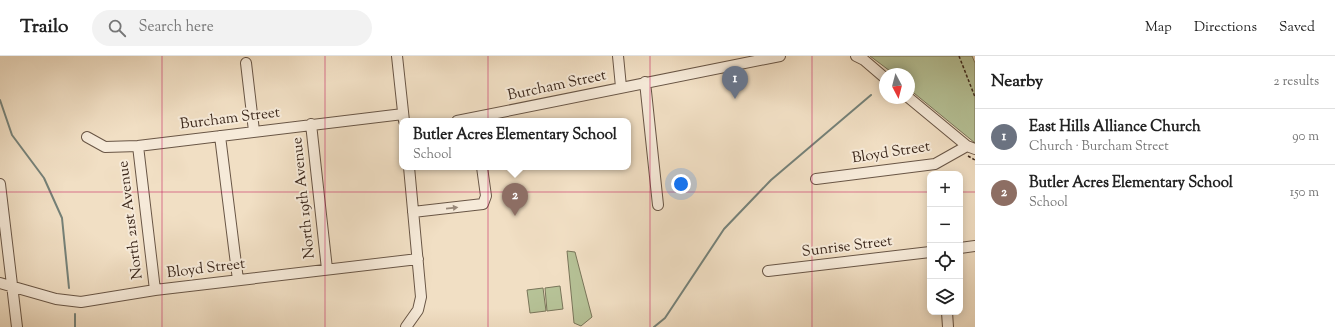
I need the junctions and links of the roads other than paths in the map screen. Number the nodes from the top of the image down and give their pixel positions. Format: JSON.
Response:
{"nodes":[{"id":1,"x":397,"y":56,"type":"edge"},
{"id":2,"x":618,"y":56,"type":"edge"},
{"id":3,"x":780,"y":56,"type":"edge"},
{"id":4,"x":856,"y":56,"type":"edge"},
{"id":5,"x":246,"y":63,"type":"dead end"},
{"id":6,"x":879,"y":73,"type":"edge"},
{"id":7,"x":645,"y":82,"type":"junction"},
{"id":8,"x":621,"y":88,"type":"junction"},
{"id":9,"x":915,"y":103,"type":"edge"},
{"id":10,"x":403,"y":117,"type":"edge"},
{"id":11,"x":480,"y":118,"type":"edge"},
{"id":12,"x":311,"y":124,"type":"junction"},
{"id":13,"x":254,"y":131,"type":"junction"},
{"id":14,"x":220,"y":136,"type":"junction"},
{"id":15,"x":87,"y":137,"type":"dead end"},
{"id":16,"x":138,"y":146,"type":"junction"},
{"id":17,"x":971,"y":148,"type":"edge"},
{"id":18,"x":936,"y":169,"type":"edge"},
{"id":19,"x":409,"y":170,"type":"edge"},
{"id":20,"x":482,"y":170,"type":"edge"},
{"id":21,"x":816,"y":179,"type":"dead end"},
{"id":22,"x":0,"y":184,"type":"edge"},
{"id":23,"x":658,"y":205,"type":"dead end"},
{"id":24,"x":414,"y":212,"type":"junction"},
{"id":25,"x":975,"y":246,"type":"edge"},
{"id":26,"x":963,"y":248,"type":"edge"},
{"id":27,"x":927,"y":252,"type":"edge"},
{"id":28,"x":418,"y":259,"type":"junction"},
{"id":29,"x":327,"y":269,"type":"junction"},
{"id":30,"x":768,"y":272,"type":"dead end"},
{"id":31,"x":238,"y":280,"type":"junction"},
{"id":32,"x":0,"y":283,"type":"edge"},
{"id":33,"x":12,"y":286,"type":"junction"},
{"id":34,"x":155,"y":290,"type":"junction"},
{"id":35,"x":947,"y":315,"type":"edge"},
{"id":36,"x":409,"y":323,"type":"edge"},
{"id":37,"x":17,"y":327,"type":"edge"},
{"id":38,"x":948,"y":327,"type":"edge"}],
"edges":[{"from":1,"to":10,"type":"street"},
{"from":2,"to":8,"type":"street"},
{"from":3,"to":7,"type":"street","name":"Burcham Street"},
{"from":4,"to":6,"type":"street"},
{"from":5,"to":13,"type":"street"},
{"from":7,"to":8,"type":"street","name":"Burcham Street"},
{"from":7,"to":23,"type":"street"},
{"from":8,"to":11,"type":"street","name":"Burcham Street"},
{"from":9,"to":17,"type":"street"},
{"from":10,"to":12,"type":"street","name":"Burcham Street"},
{"from":12,"to":13,"type":"street","name":"Burcham Street"},
{"from":12,"to":29,"type":"street","name":"North 19th Avenue"},
{"from":13,"to":14,"type":"street","name":"Burcham Street"},
{"from":14,"to":16,"type":"street","name":"Burcham Street"},
{"from":14,"to":31,"type":"street"},
{"from":15,"to":16,"type":"street","name":"Burcham Street"},
{"from":16,"to":34,"type":"street","name":"North 21st Avenue"},
{"from":17,"to":18,"type":"street","name":"Bloyd Street"},
{"from":18,"to":21,"type":"street","name":"Bloyd Street"},
{"from":19,"to":24,"type":"street"},
{"from":24,"to":20,"type":"street","one_way":true},
{"from":22,"to":33,"type":"street"},
{"from":24,"to":28,"type":"street"},
{"from":25,"to":26,"type":"street"},
{"from":27,"to":30,"type":"street","name":"Sunrise Street"},
{"from":28,"to":29,"type":"street","name":"Bloyd Street"},
{"from":28,"to":36,"type":"street"},
{"from":29,"to":31,"type":"street","name":"Bloyd Street"},
{"from":31,"to":34,"type":"street","name":"Bloyd Street"},
{"from":32,"to":33,"type":"street","name":"Bloyd Street"},
{"from":33,"to":34,"type":"street","name":"Bloyd Street"},
{"from":33,"to":37,"type":"street"},
{"from":35,"to":38,"type":"street"}]}
